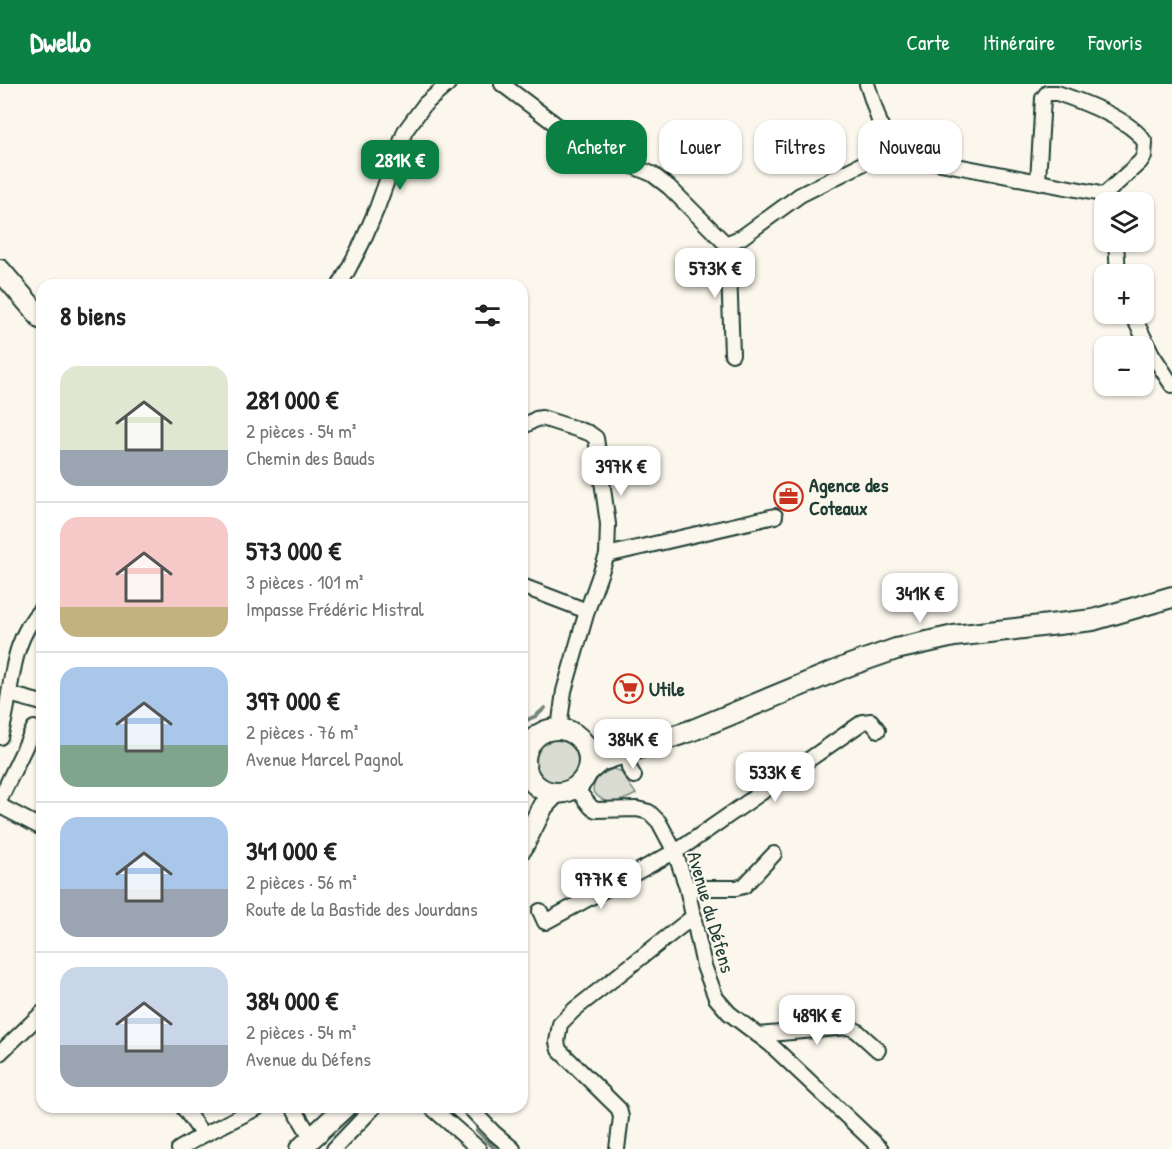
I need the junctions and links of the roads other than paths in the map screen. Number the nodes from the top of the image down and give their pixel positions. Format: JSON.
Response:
{"nodes":[{"id":1,"x":448,"y":84,"type":"edge"},
{"id":2,"x":502,"y":84,"type":"edge"},
{"id":3,"x":867,"y":84,"type":"edge"},
{"id":4,"x":879,"y":120,"type":"edge"},
{"id":5,"x":858,"y":166,"type":"edge"},
{"id":6,"x":962,"y":167,"type":"edge"},
{"id":7,"x":1038,"y":182,"type":"junction"},
{"id":8,"x":1112,"y":192,"type":"edge"},
{"id":9,"x":1094,"y":193,"type":"edge"},
{"id":10,"x":728,"y":243,"type":"junction"},
{"id":11,"x":0,"y":270,"type":"edge"},
{"id":12,"x":343,"y":279,"type":"edge"},
{"id":13,"x":36,"y":312,"type":"edge"},
{"id":14,"x":1136,"y":324,"type":"edge"},
{"id":15,"x":732,"y":354,"type":"dead end"},
{"id":16,"x":1172,"y":385,"type":"edge"},
{"id":17,"x":528,"y":423,"type":"edge"},
{"id":18,"x":775,"y":516,"type":"dead end"},
{"id":19,"x":607,"y":555,"type":"junction"},
{"id":20,"x":528,"y":588,"type":"edge"},
{"id":21,"x":1172,"y":597,"type":"edge"},
{"id":22,"x":587,"y":611,"type":"junction"},
{"id":23,"x":36,"y":614,"type":"edge"},
{"id":24,"x":9,"y":694,"type":"junction"},
{"id":25,"x":36,"y":701,"type":"edge"},
{"id":26,"x":34,"y":729,"type":"dead end"},
{"id":27,"x":559,"y":729,"type":"junction"},
{"id":28,"x":878,"y":730,"type":"dead end"},
{"id":29,"x":0,"y":733,"type":"edge"},
{"id":30,"x":528,"y":740,"type":"edge"},
{"id":31,"x":582,"y":741,"type":"junction"},
{"id":32,"x":627,"y":749,"type":"junction"},
{"id":33,"x":528,"y":771,"type":"edge"},
{"id":34,"x":634,"y":776,"type":"dead end"},
{"id":35,"x":581,"y":779,"type":"junction"},
{"id":36,"x":528,"y":782,"type":"edge"},
{"id":37,"x":555,"y":793,"type":"junction"},
{"id":38,"x":0,"y":799,"type":"edge"},
{"id":39,"x":528,"y":814,"type":"edge"},
{"id":40,"x":36,"y":825,"type":"edge"},
{"id":41,"x":528,"y":836,"type":"edge"},
{"id":42,"x":675,"y":852,"type":"junction"},
{"id":43,"x":774,"y":854,"type":"dead end"},
{"id":44,"x":687,"y":888,"type":"junction"},
{"id":45,"x":540,"y":911,"type":"dead end"},
{"id":46,"x":694,"y":916,"type":"junction"},
{"id":47,"x":36,"y":1019,"type":"edge"},
{"id":48,"x":758,"y":1035,"type":"junction"},
{"id":49,"x":878,"y":1050,"type":"dead end"},
{"id":50,"x":0,"y":1053,"type":"edge"},
{"id":51,"x":187,"y":1113,"type":"edge"},
{"id":52,"x":247,"y":1113,"type":"edge"},
{"id":53,"x":295,"y":1113,"type":"edge"},
{"id":54,"x":339,"y":1113,"type":"edge"},
{"id":55,"x":368,"y":1113,"type":"edge"},
{"id":56,"x":438,"y":1113,"type":"edge"},
{"id":57,"x":475,"y":1113,"type":"edge"},
{"id":58,"x":203,"y":1135,"type":"junction"},
{"id":59,"x":306,"y":1144,"type":"edge"},
{"id":60,"x":179,"y":1149,"type":"edge"},
{"id":61,"x":334,"y":1149,"type":"edge"},
{"id":62,"x":479,"y":1149,"type":"edge"},
{"id":63,"x":513,"y":1149,"type":"edge"},
{"id":64,"x":617,"y":1149,"type":"edge"},
{"id":65,"x":881,"y":1149,"type":"edge"}],
"edges":[{"from":1,"to":12,"type":"street"},
{"from":2,"to":10,"type":"street"},
{"from":3,"to":4,"type":"street"},
{"from":5,"to":10,"type":"street"},
{"from":6,"to":7,"type":"street"},
{"from":7,"to":8,"type":"street"},
{"from":7,"to":9,"type":"street"},
{"from":10,"to":15,"type":"street"},
{"from":11,"to":13,"type":"main road"},
{"from":14,"to":16,"type":"street"},
{"from":17,"to":19,"type":"street"},
{"from":18,"to":19,"type":"street"},
{"from":19,"to":22,"type":"street"},
{"from":20,"to":22,"type":"street"},
{"from":21,"to":32,"type":"main road"},
{"from":22,"to":27,"type":"street"},
{"from":23,"to":24,"type":"street"},
{"from":24,"to":25,"type":"street"},
{"from":24,"to":29,"type":"street"},
{"from":26,"to":38,"type":"street"},
{"from":27,"to":30,"type":"main road"},
{"from":27,"to":31,"type":"main road"},
{"from":28,"to":42,"type":"street"},
{"from":31,"to":32,"type":"main road"},
{"from":31,"to":35,"type":"main road"},
{"from":32,"to":34,"type":"street"},
{"from":32,"to":35,"type":"main road"},
{"from":33,"to":37,"type":"main road"},
{"from":35,"to":37,"type":"main road"},
{"from":35,"to":42,"type":"street","name":"Avenue du Défens"},
{"from":36,"to":39,"type":"main road"},
{"from":37,"to":41,"type":"main road"},
{"from":38,"to":40,"type":"street"},
{"from":42,"to":44,"type":"street","name":"Avenue du Défens"},
{"from":42,"to":45,"type":"street"},
{"from":43,"to":44,"type":"street"},
{"from":44,"to":46,"type":"street","name":"Avenue du Défens"},
{"from":46,"to":48,"type":"street","name":"Avenue du Défens"},
{"from":46,"to":64,"type":"street"},
{"from":47,"to":50,"type":"street"},
{"from":48,"to":49,"type":"street"},
{"from":48,"to":65,"type":"street","name":"Avenue du Défens"},
{"from":51,"to":58,"type":"street"},
{"from":52,"to":58,"type":"street"},
{"from":53,"to":59,"type":"street"},
{"from":54,"to":59,"type":"main road"},
{"from":55,"to":61,"type":"street"},
{"from":56,"to":62,"type":"street"},
{"from":57,"to":63,"type":"street"},
{"from":58,"to":60,"type":"street"}]}
